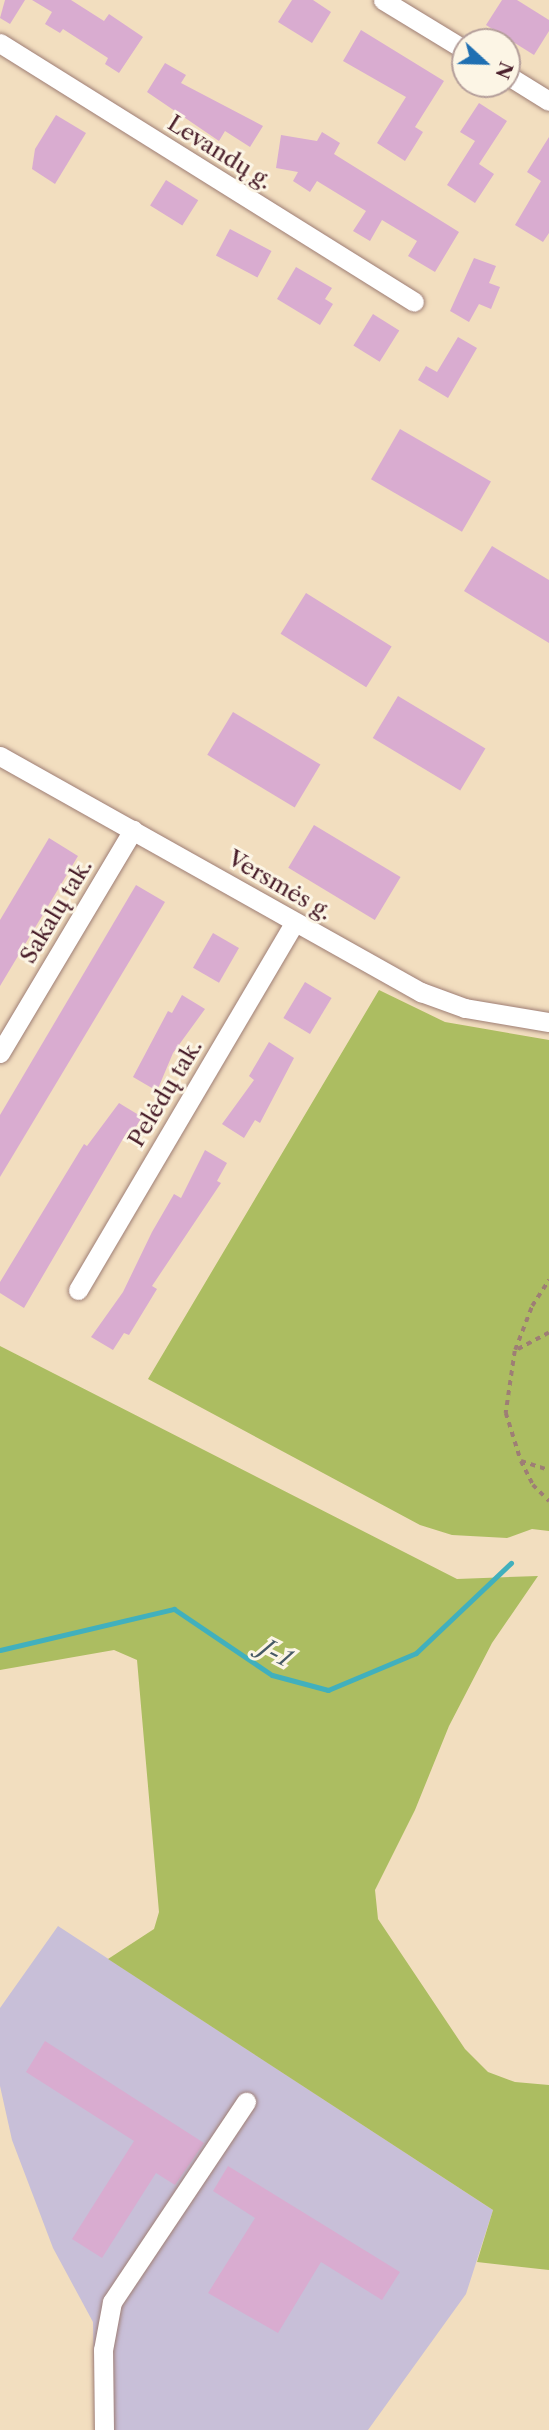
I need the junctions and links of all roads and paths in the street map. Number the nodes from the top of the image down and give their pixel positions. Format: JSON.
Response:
{"nodes":[{"id":1,"x":383,"y":0,"type":"edge"},
{"id":2,"x":451,"y":41,"type":"edge"},
{"id":3,"x":0,"y":43,"type":"edge"},
{"id":4,"x":521,"y":84,"type":"edge"},
{"id":5,"x":549,"y":101,"type":"edge"},
{"id":6,"x":414,"y":302,"type":"dead end"},
{"id":7,"x":0,"y":756,"type":"edge"},
{"id":8,"x":133,"y":830,"type":"junction"},
{"id":9,"x":295,"y":922,"type":"junction"},
{"id":10,"x":549,"y":1022,"type":"edge"},
{"id":11,"x":0,"y":1053,"type":"edge"},
{"id":12,"x":549,"y":1280,"type":"edge"},
{"id":13,"x":78,"y":1290,"type":"dead end"},
{"id":14,"x":549,"y":1333,"type":"edge"},
{"id":15,"x":515,"y":1351,"type":"junction"},
{"id":16,"x":521,"y":1461,"type":"junction"},
{"id":17,"x":549,"y":1470,"type":"edge"},
{"id":18,"x":549,"y":1501,"type":"edge"},
{"id":19,"x":246,"y":2102,"type":"dead end"},
{"id":20,"x":104,"y":2430,"type":"edge"}],
"edges":[{"from":1,"to":2,"type":"street"},
{"from":3,"to":6,"type":"street","name":"Levandų g."},
{"from":4,"to":5,"type":"street"},
{"from":7,"to":8,"type":"street","name":"Versmės g."},
{"from":8,"to":9,"type":"street","name":"Versmės g."},
{"from":8,"to":11,"type":"street","name":"Sakalų tak."},
{"from":9,"to":10,"type":"street","name":"Versmės g."},
{"from":9,"to":13,"type":"street","name":"Pelėdų tak."},
{"from":12,"to":15,"type":"path"},
{"from":14,"to":15,"type":"path"},
{"from":15,"to":16,"type":"path"},
{"from":16,"to":17,"type":"path"},
{"from":16,"to":18,"type":"path"},
{"from":19,"to":20,"type":"street"}]}
